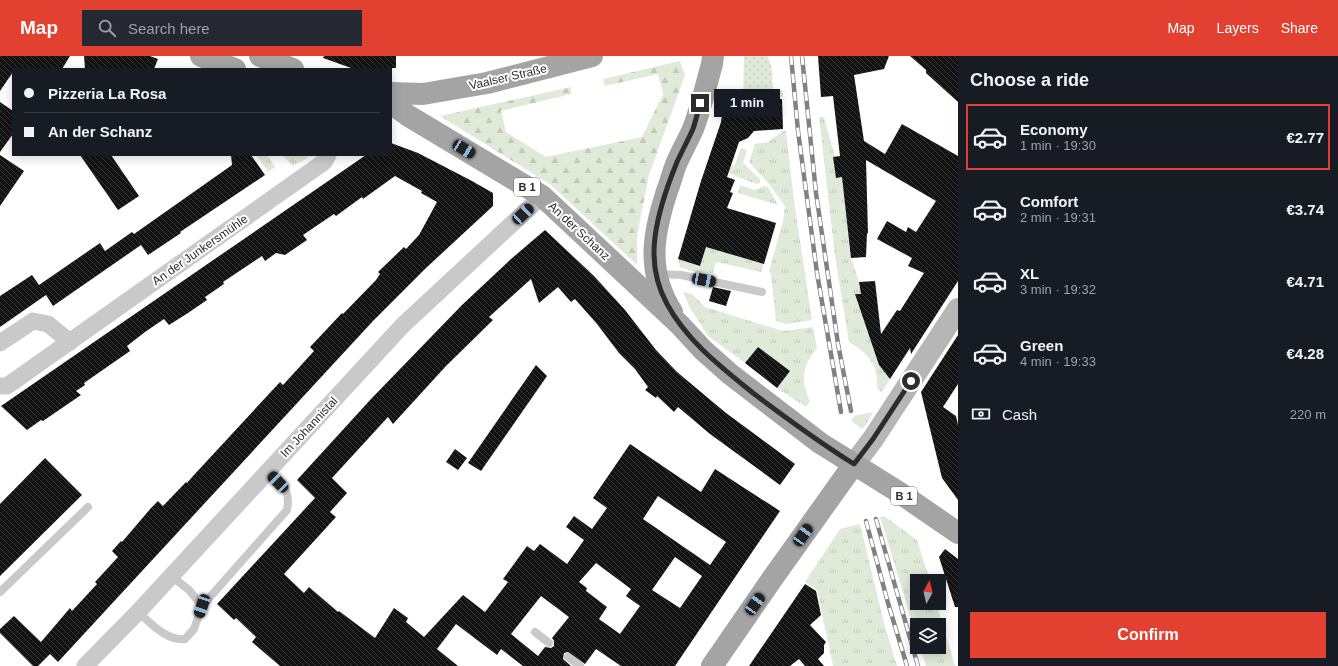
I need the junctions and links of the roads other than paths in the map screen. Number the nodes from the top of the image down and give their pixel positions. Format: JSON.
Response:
{"nodes":[{"id":1,"x":201,"y":56,"type":"edge"},
{"id":2,"x":260,"y":56,"type":"edge"},
{"id":3,"x":592,"y":56,"type":"edge"},
{"id":4,"x":713,"y":56,"type":"edge"},
{"id":5,"x":545,"y":62,"type":"edge"},
{"id":6,"x":233,"y":68,"type":"edge"},
{"id":7,"x":291,"y":68,"type":"edge"},
{"id":8,"x":394,"y":105,"type":"edge"},
{"id":9,"x":327,"y":156,"type":"edge"},
{"id":10,"x":542,"y":196,"type":"junction"},
{"id":11,"x":656,"y":273,"type":"junction"},
{"id":12,"x":762,"y":292,"type":"dead end"},
{"id":13,"x":958,"y":309,"type":"edge"},
{"id":14,"x":680,"y":325,"type":"junction"},
{"id":15,"x":70,"y":342,"type":"junction"},
{"id":16,"x":0,"y":343,"type":"edge"},
{"id":17,"x":0,"y":386,"type":"edge"},
{"id":18,"x":854,"y":464,"type":"junction"},
{"id":19,"x":268,"y":472,"type":"junction"},
{"id":20,"x":88,"y":507,"type":"dead end"},
{"id":21,"x":958,"y":533,"type":"edge"},
{"id":22,"x":170,"y":576,"type":"junction"},
{"id":23,"x":0,"y":592,"type":"edge"},
{"id":24,"x":202,"y":606,"type":"junction"},
{"id":25,"x":138,"y":612,"type":"junction"},
{"id":26,"x":535,"y":632,"type":"dead end"},
{"id":27,"x":549,"y":642,"type":"dead end"},
{"id":28,"x":568,"y":657,"type":"dead end"},
{"id":29,"x":85,"y":666,"type":"edge"},
{"id":30,"x":580,"y":666,"type":"edge"},
{"id":31,"x":712,"y":666,"type":"edge"}],
"edges":[{"from":1,"to":6,"type":"main road"},
{"from":2,"to":7,"type":"main road"},
{"from":3,"to":5,"type":"main road","name":"Vaalser Straße"},
{"from":4,"to":11,"type":"main road","name":"An der Schanz"},
{"from":5,"to":8,"type":"main road","name":"Vaalser Straße","number":"B 1"},
{"from":8,"to":10,"type":"main road","name":"An der Schanz","number":"B 1"},
{"from":9,"to":15,"type":"street","name":"An der Junkersmühle"},
{"from":10,"to":14,"type":"main road","name":"An der Schanz","number":"B 1"},
{"from":10,"to":19,"type":"street","name":"Im Johannistal"},
{"from":11,"to":12,"type":"lane"},
{"from":11,"to":14,"type":"main road","name":"An der Schanz"},
{"from":13,"to":18,"type":"street"},
{"from":14,"to":18,"type":"main road","name":"An der Schanz","number":"B 1"},
{"from":15,"to":16,"type":"street"},
{"from":15,"to":17,"type":"street","name":"An der Junkersmühle"},
{"from":18,"to":21,"type":"main road","number":"B 1"},
{"from":18,"to":31,"type":"main road"},
{"from":19,"to":22,"type":"street","name":"Im Johannistal"},
{"from":19,"to":24,"type":"lane"},
{"from":20,"to":23,"type":"lane"},
{"from":22,"to":24,"type":"lane"},
{"from":22,"to":25,"type":"street","name":"Im Johannistal"},
{"from":24,"to":25,"type":"lane"},
{"from":25,"to":29,"type":"street","name":"Im Johannistal"},
{"from":26,"to":27,"type":"lane"},
{"from":28,"to":30,"type":"lane"}]}
